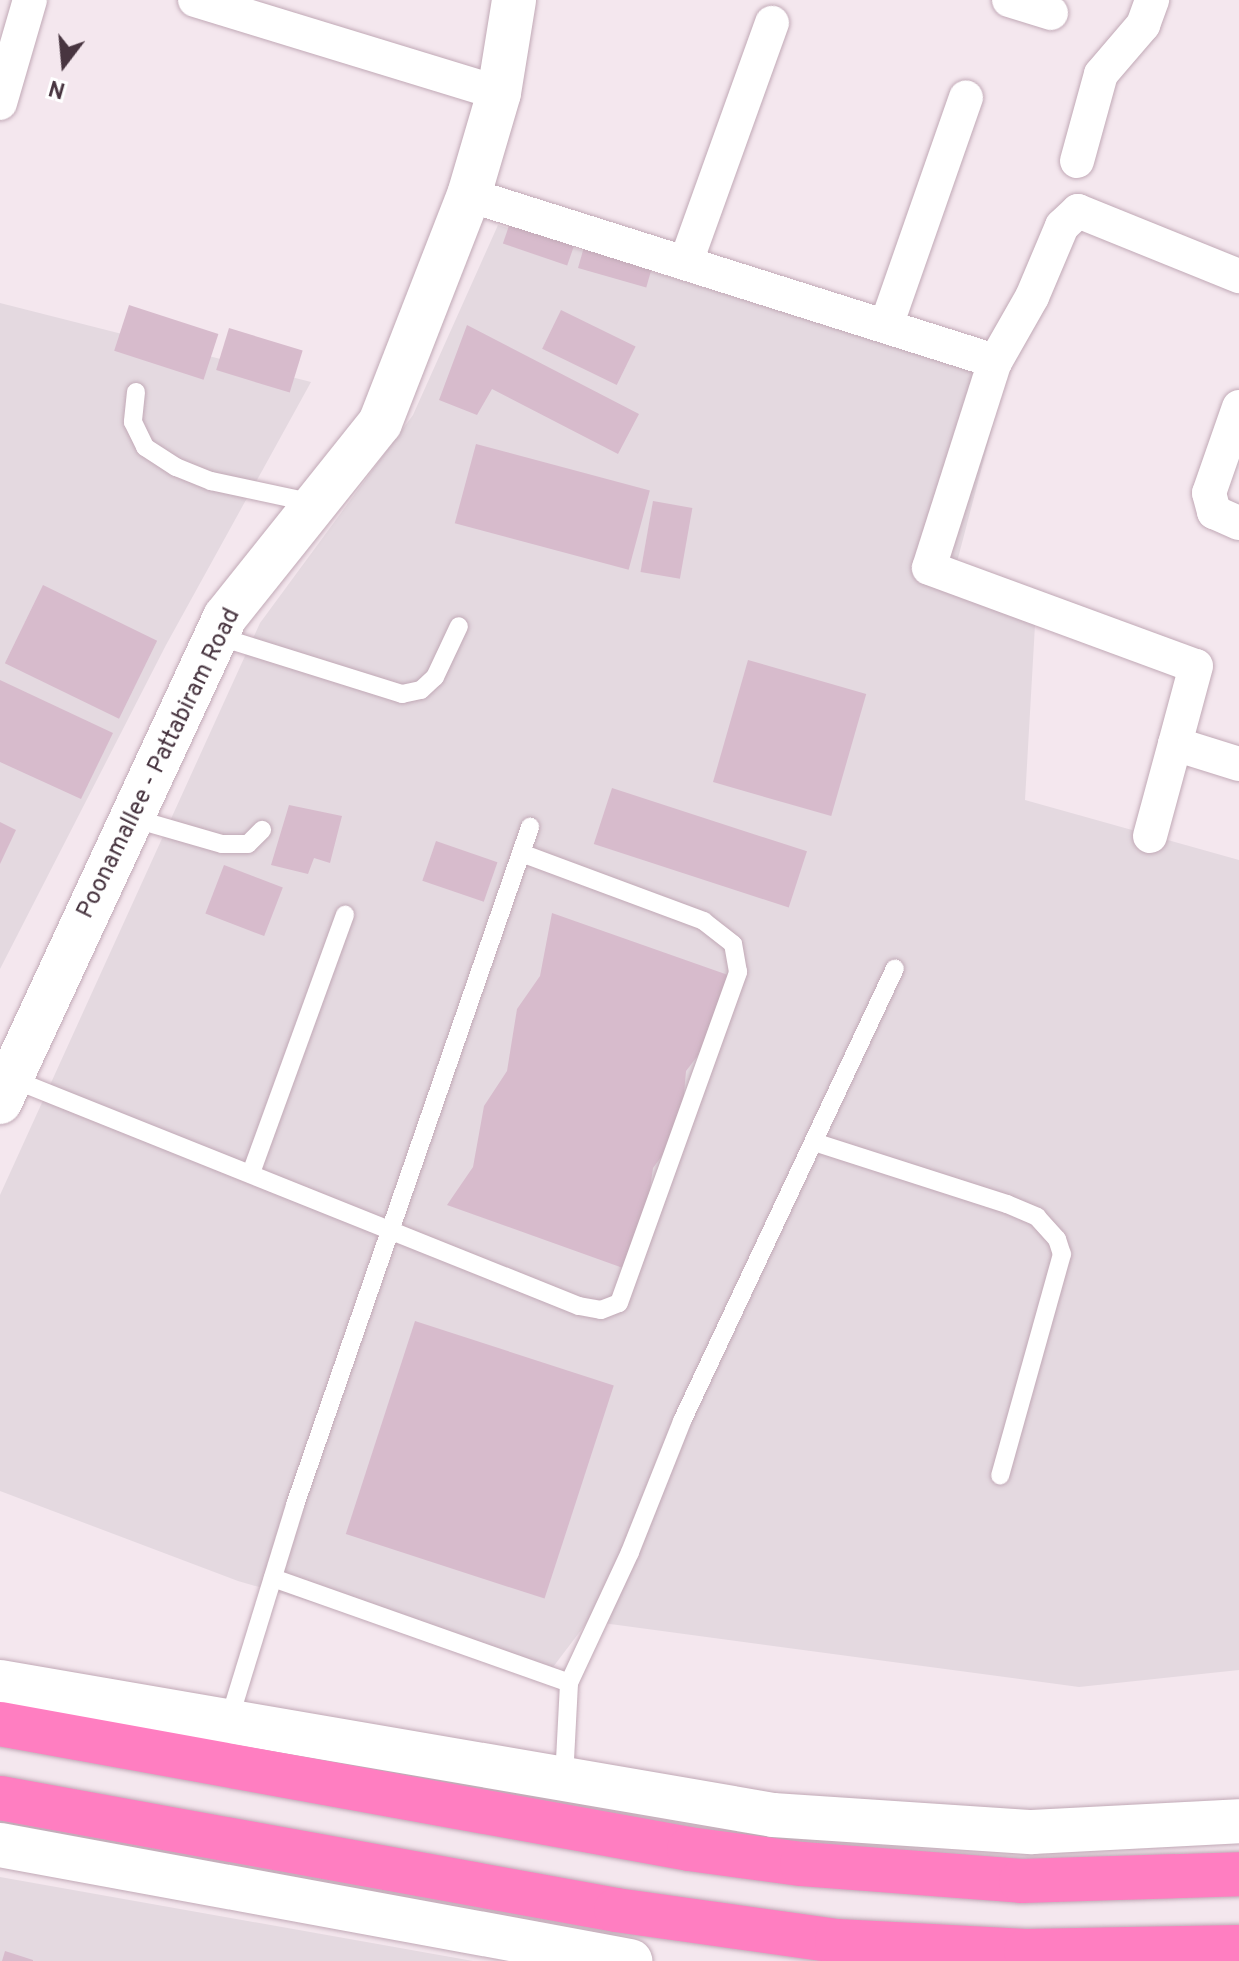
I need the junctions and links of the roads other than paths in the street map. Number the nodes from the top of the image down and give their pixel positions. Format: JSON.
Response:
{"nodes":[{"id":1,"x":30,"y":0,"type":"edge"},
{"id":2,"x":195,"y":0,"type":"edge"},
{"id":3,"x":514,"y":0,"type":"edge"},
{"id":4,"x":1009,"y":0,"type":"edge"},
{"id":5,"x":1152,"y":0,"type":"edge"},
{"id":6,"x":1051,"y":13,"type":"dead end"},
{"id":7,"x":772,"y":23,"type":"dead end"},
{"id":8,"x":499,"y":93,"type":"junction"},
{"id":9,"x":966,"y":97,"type":"dead end"},
{"id":10,"x":0,"y":103,"type":"edge"},
{"id":11,"x":1077,"y":161,"type":"dead end"},
{"id":12,"x":469,"y":195,"type":"junction"},
{"id":13,"x":687,"y":259,"type":"junction"},
{"id":14,"x":1239,"y":276,"type":"edge"},
{"id":15,"x":887,"y":323,"type":"junction"},
{"id":16,"x":995,"y":362,"type":"junction"},
{"id":17,"x":136,"y":392,"type":"dead end"},
{"id":18,"x":1239,"y":407,"type":"edge"},
{"id":19,"x":317,"y":504,"type":"junction"},
{"id":20,"x":1239,"y":523,"type":"edge"},
{"id":21,"x":459,"y":626,"type":"dead end"},
{"id":22,"x":217,"y":636,"type":"junction"},
{"id":23,"x":1175,"y":744,"type":"junction"},
{"id":24,"x":1239,"y":764,"type":"edge"},
{"id":25,"x":132,"y":818,"type":"junction"},
{"id":26,"x":530,"y":827,"type":"dead end"},
{"id":27,"x":262,"y":830,"type":"dead end"},
{"id":28,"x":1150,"y":836,"type":"dead end"},
{"id":29,"x":521,"y":853,"type":"junction"},
{"id":30,"x":345,"y":915,"type":"dead end"},
{"id":31,"x":895,"y":969,"type":"dead end"},
{"id":32,"x":5,"y":1090,"type":"edge"},
{"id":33,"x":814,"y":1142,"type":"junction"},
{"id":34,"x":251,"y":1173,"type":"junction"},
{"id":35,"x":392,"y":1228,"type":"junction"},
{"id":36,"x":1000,"y":1476,"type":"dead end"},
{"id":37,"x":273,"y":1578,"type":"junction"},
{"id":38,"x":0,"y":1682,"type":"edge"},
{"id":39,"x":569,"y":1683,"type":"junction"},
{"id":40,"x":229,"y":1720,"type":"junction"},
{"id":41,"x":0,"y":1724,"type":"edge"},
{"id":42,"x":564,"y":1780,"type":"junction"},
{"id":43,"x":0,"y":1798,"type":"edge"},
{"id":44,"x":1239,"y":1821,"type":"edge"},
{"id":45,"x":0,"y":1845,"type":"edge"},
{"id":46,"x":1239,"y":1874,"type":"edge"},
{"id":47,"x":1239,"y":1947,"type":"edge"},
{"id":48,"x":630,"y":1961,"type":"edge"}],
"edges":[{"from":1,"to":10,"type":"street"},
{"from":2,"to":8,"type":"street"},
{"from":3,"to":8,"type":"street","name":"Poonamallee - Pattabiram Road"},
{"from":4,"to":6,"type":"street"},
{"from":5,"to":11,"type":"street"},
{"from":7,"to":13,"type":"street"},
{"from":8,"to":12,"type":"street","name":"Poonamallee - Pattabiram Road"},
{"from":9,"to":15,"type":"street"},
{"from":12,"to":13,"type":"street"},
{"from":12,"to":19,"type":"street","name":"Poonamallee - Pattabiram Road"},
{"from":13,"to":15,"type":"street"},
{"from":14,"to":16,"type":"street"},
{"from":15,"to":16,"type":"street"},
{"from":16,"to":23,"type":"street"},
{"from":17,"to":19,"type":"lane"},
{"from":18,"to":20,"type":"street"},
{"from":19,"to":22,"type":"street","name":"Poonamallee - Pattabiram Road"},
{"from":21,"to":22,"type":"lane"},
{"from":22,"to":25,"type":"street","name":"Poonamallee - Pattabiram Road"},
{"from":23,"to":24,"type":"street"},
{"from":23,"to":28,"type":"street"},
{"from":25,"to":27,"type":"lane"},
{"from":25,"to":32,"type":"street","name":"Poonamallee - Pattabiram Road"},
{"from":26,"to":29,"type":"lane"},
{"from":29,"to":35,"type":"lane"},
{"from":29,"to":35,"type":"lane"},
{"from":30,"to":34,"type":"lane"},
{"from":31,"to":33,"type":"lane"},
{"from":32,"to":34,"type":"lane"},
{"from":33,"to":36,"type":"lane"},
{"from":33,"to":39,"type":"lane"},
{"from":34,"to":35,"type":"lane"},
{"from":35,"to":37,"type":"lane"},
{"from":37,"to":39,"type":"lane"},
{"from":37,"to":40,"type":"lane"},
{"from":38,"to":40,"type":"street"},
{"from":39,"to":42,"type":"lane"},
{"from":40,"to":42,"type":"street"},
{"from":41,"to":46,"type":"highway"},
{"from":42,"to":44,"type":"street"},
{"from":43,"to":47,"type":"highway"},
{"from":45,"to":48,"type":"street"}]}
